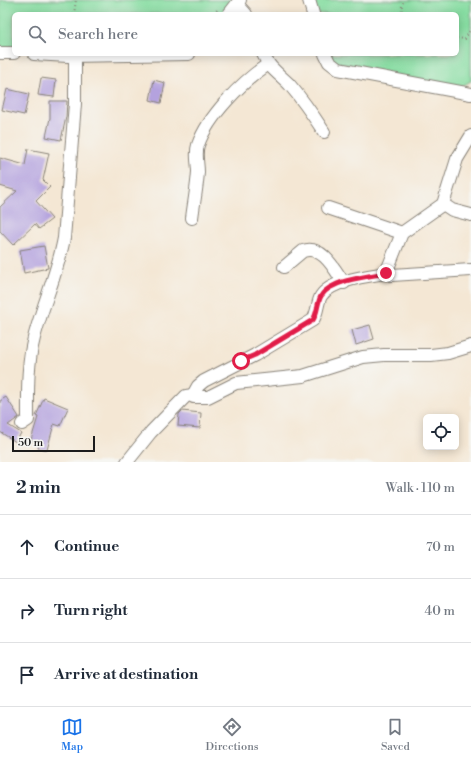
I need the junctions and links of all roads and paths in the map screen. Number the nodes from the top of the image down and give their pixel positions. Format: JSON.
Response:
{"nodes":[{"id":1,"x":76,"y":0,"type":"edge"},
{"id":2,"x":309,"y":0,"type":"edge"},
{"id":3,"x":404,"y":0,"type":"edge"},
{"id":4,"x":239,"y":2,"type":"edge"},
{"id":5,"x":74,"y":12,"type":"edge"},
{"id":6,"x":231,"y":12,"type":"edge"},
{"id":7,"x":245,"y":12,"type":"edge"},
{"id":8,"x":312,"y":12,"type":"edge"},
{"id":9,"x":403,"y":12,"type":"edge"},
{"id":10,"x":471,"y":28,"type":"edge"},
{"id":11,"x":459,"y":38,"type":"edge"},
{"id":12,"x":0,"y":53,"type":"edge"},
{"id":13,"x":12,"y":53,"type":"edge"},
{"id":14,"x":75,"y":56,"type":"edge"},
{"id":15,"x":326,"y":56,"type":"edge"},
{"id":16,"x":265,"y":59,"type":"edge"},
{"id":17,"x":471,"y":94,"type":"edge"},
{"id":18,"x":324,"y":132,"type":"dead end"},
{"id":19,"x":471,"y":136,"type":"edge"},
{"id":20,"x":443,"y":204,"type":"junction"},
{"id":21,"x":328,"y":208,"type":"dead end"},
{"id":22,"x":471,"y":215,"type":"edge"},
{"id":23,"x":192,"y":218,"type":"dead end"},
{"id":24,"x":402,"y":233,"type":"junction"},
{"id":25,"x":284,"y":267,"type":"dead end"},
{"id":26,"x":471,"y":270,"type":"edge"},
{"id":27,"x":386,"y":273,"type":"junction"},
{"id":28,"x":344,"y":282,"type":"junction"},
{"id":29,"x":471,"y":346,"type":"edge"},
{"id":30,"x":193,"y":394,"type":"junction"},
{"id":31,"x":22,"y":424,"type":"dead end"},
{"id":32,"x":127,"y":462,"type":"edge"}],
"edges":[{"from":1,"to":5,"type":"path"},
{"from":2,"to":8,"type":"street"},
{"from":3,"to":9,"type":"path"},
{"from":4,"to":6,"type":"street"},
{"from":4,"to":7,"type":"street"},
{"from":10,"to":11,"type":"path"},
{"from":12,"to":13,"type":"street"},
{"from":14,"to":31,"type":"street"},
{"from":15,"to":17,"type":"street"},
{"from":16,"to":18,"type":"street"},
{"from":16,"to":23,"type":"street"},
{"from":19,"to":20,"type":"street"},
{"from":20,"to":22,"type":"street"},
{"from":20,"to":24,"type":"street"},
{"from":21,"to":24,"type":"street"},
{"from":24,"to":27,"type":"street"},
{"from":25,"to":28,"type":"street"},
{"from":26,"to":27,"type":"street"},
{"from":27,"to":28,"type":"street"},
{"from":28,"to":30,"type":"street"},
{"from":29,"to":30,"type":"street"},
{"from":30,"to":32,"type":"street"}]}
